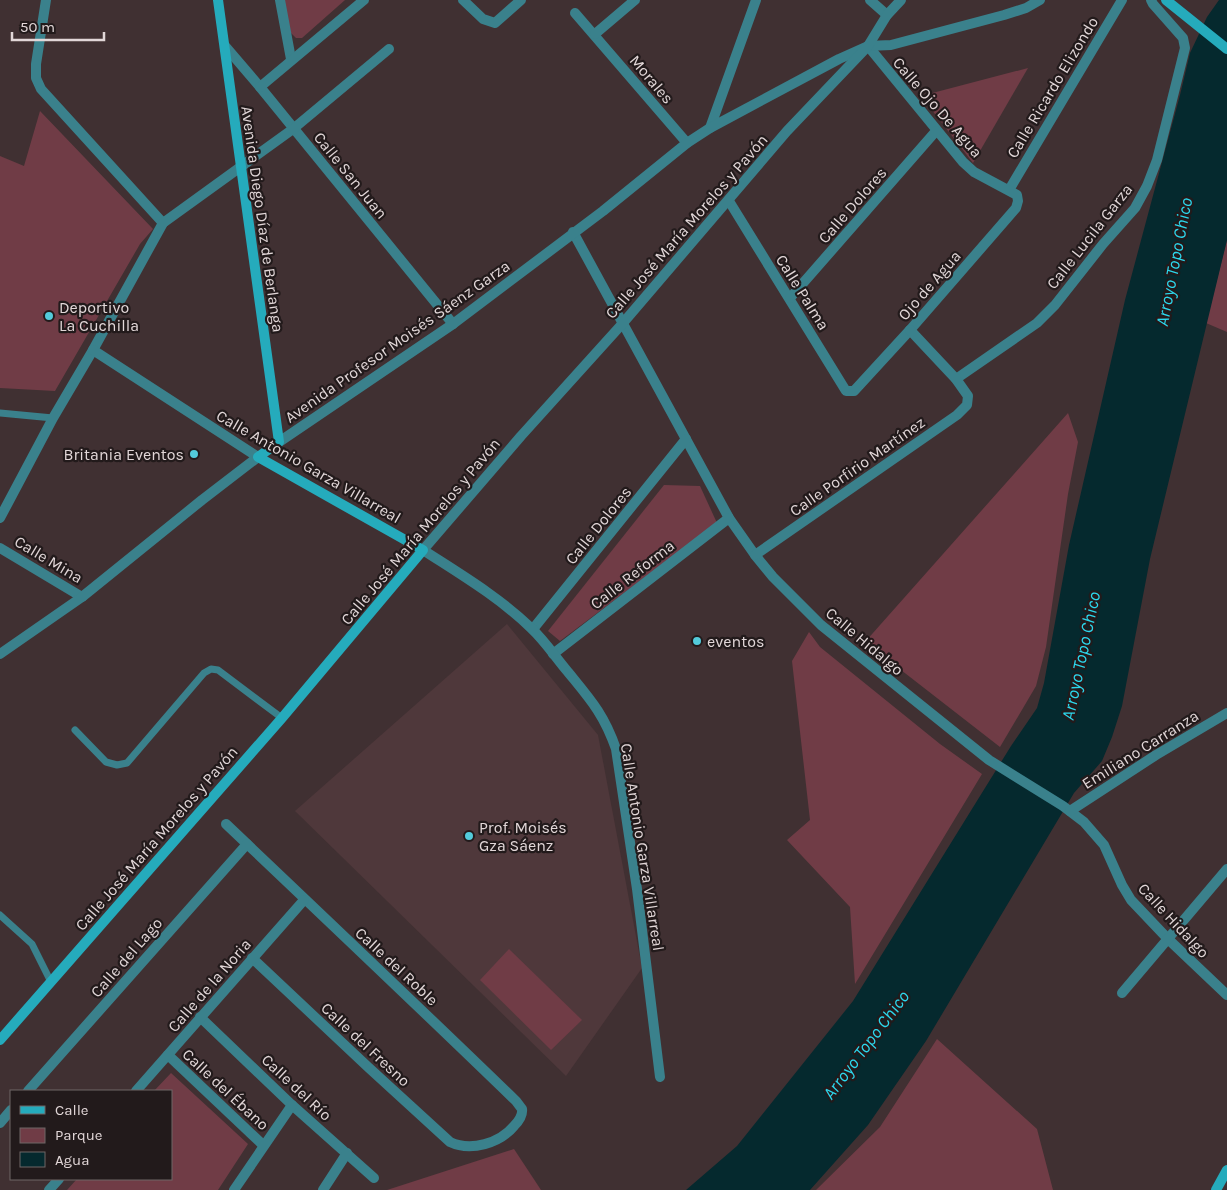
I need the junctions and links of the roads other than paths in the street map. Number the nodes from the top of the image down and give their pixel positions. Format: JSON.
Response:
{"nodes":[{"id":1,"x":46,"y":0,"type":"edge"},
{"id":2,"x":218,"y":0,"type":"edge"},
{"id":3,"x":280,"y":0,"type":"edge"},
{"id":4,"x":364,"y":0,"type":"edge"},
{"id":5,"x":463,"y":0,"type":"edge"},
{"id":6,"x":521,"y":0,"type":"edge"},
{"id":7,"x":635,"y":0,"type":"edge"},
{"id":8,"x":756,"y":0,"type":"edge"},
{"id":9,"x":870,"y":0,"type":"edge"},
{"id":10,"x":901,"y":0,"type":"edge"},
{"id":11,"x":1040,"y":0,"type":"edge"},
{"id":12,"x":1122,"y":0,"type":"edge"},
{"id":13,"x":1151,"y":0,"type":"edge"},
{"id":14,"x":1166,"y":0,"type":"edge"},
{"id":15,"x":575,"y":13,"type":"dead end"},
{"id":16,"x":888,"y":15,"type":"junction"},
{"id":17,"x":595,"y":34,"type":"junction"},
{"id":18,"x":225,"y":46,"type":"junction"},
{"id":19,"x":868,"y":46,"type":"junction"},
{"id":20,"x":389,"y":49,"type":"dead end"},
{"id":21,"x":1227,"y":49,"type":"edge"},
{"id":22,"x":291,"y":59,"type":"junction"},
{"id":23,"x":260,"y":87,"type":"junction"},
{"id":24,"x":710,"y":128,"type":"junction"},
{"id":25,"x":293,"y":129,"type":"junction"},
{"id":26,"x":936,"y":131,"type":"junction"},
{"id":27,"x":687,"y":143,"type":"junction"},
{"id":28,"x":241,"y":166,"type":"junction"},
{"id":29,"x":1013,"y":192,"type":"junction"},
{"id":30,"x":729,"y":201,"type":"junction"},
{"id":31,"x":163,"y":223,"type":"junction"},
{"id":32,"x":573,"y":232,"type":"junction"},
{"id":33,"x":790,"y":298,"type":"junction"},
{"id":34,"x":623,"y":323,"type":"junction"},
{"id":35,"x":453,"y":324,"type":"junction"},
{"id":36,"x":910,"y":330,"type":"junction"},
{"id":37,"x":93,"y":350,"type":"junction"},
{"id":38,"x":956,"y":379,"type":"junction"},
{"id":39,"x":854,"y":391,"type":"joint"},
{"id":40,"x":0,"y":413,"type":"edge"},
{"id":41,"x":52,"y":418,"type":"junction"},
{"id":42,"x":686,"y":439,"type":"junction"},
{"id":43,"x":278,"y":442,"type":"junction"},
{"id":44,"x":258,"y":457,"type":"junction"},
{"id":45,"x":0,"y":518,"type":"edge"},
{"id":46,"x":729,"y":518,"type":"junction"},
{"id":47,"x":0,"y":548,"type":"edge"},
{"id":48,"x":423,"y":550,"type":"junction"},
{"id":49,"x":754,"y":555,"type":"junction"},
{"id":50,"x":82,"y":597,"type":"junction"},
{"id":51,"x":532,"y":629,"type":"junction"},
{"id":52,"x":0,"y":654,"type":"edge"},
{"id":53,"x":553,"y":654,"type":"junction"},
{"id":54,"x":1227,"y":713,"type":"edge"},
{"id":55,"x":282,"y":718,"type":"junction"},
{"id":56,"x":75,"y":730,"type":"dead end"},
{"id":57,"x":1066,"y":809,"type":"junction"},
{"id":58,"x":226,"y":824,"type":"dead end"},
{"id":59,"x":247,"y":844,"type":"junction"},
{"id":60,"x":1227,"y":870,"type":"edge"},
{"id":61,"x":304,"y":900,"type":"junction"},
{"id":62,"x":0,"y":915,"type":"edge"},
{"id":63,"x":1168,"y":939,"type":"junction"},
{"id":64,"x":252,"y":958,"type":"junction"},
{"id":65,"x":51,"y":982,"type":"junction"},
{"id":66,"x":1122,"y":993,"type":"dead end"},
{"id":67,"x":1227,"y":995,"type":"edge"},
{"id":68,"x":200,"y":1017,"type":"junction"},
{"id":69,"x":0,"y":1040,"type":"edge"},
{"id":70,"x":168,"y":1055,"type":"junction"},
{"id":71,"x":660,"y":1077,"type":"dead end"},
{"id":72,"x":29,"y":1090,"type":"edge"},
{"id":73,"x":137,"y":1090,"type":"edge"},
{"id":74,"x":292,"y":1105,"type":"junction"},
{"id":75,"x":10,"y":1111,"type":"edge"},
{"id":76,"x":0,"y":1123,"type":"edge"},
{"id":77,"x":263,"y":1145,"type":"junction"},
{"id":78,"x":462,"y":1146,"type":"joint"},
{"id":79,"x":347,"y":1153,"type":"junction"},
{"id":80,"x":1227,"y":1170,"type":"edge"},
{"id":81,"x":374,"y":1178,"type":"dead end"},
{"id":82,"x":58,"y":1180,"type":"edge"},
{"id":83,"x":49,"y":1190,"type":"edge"},
{"id":84,"x":234,"y":1190,"type":"edge"},
{"id":85,"x":323,"y":1190,"type":"edge"},
{"id":86,"x":1216,"y":1190,"type":"edge"}],
"edges":[{"from":1,"to":31,"type":"street"},
{"from":2,"to":18,"type":"street","name":"Avenida Diego Díaz de Berlanga"},
{"from":3,"to":22,"type":"street"},
{"from":4,"to":22,"type":"street"},
{"from":5,"to":6,"type":"street"},
{"from":7,"to":17,"type":"street"},
{"from":8,"to":24,"type":"street"},
{"from":9,"to":16,"type":"street"},
{"from":10,"to":16,"type":"street","name":"Calle José María Morelos y Pavón"},
{"from":11,"to":19,"type":"street"},
{"from":12,"to":29,"type":"street","name":"Calle Ricardo Elizondo"},
{"from":13,"to":38,"type":"street","name":"Calle Lucila Garza"},
{"from":14,"to":21,"type":"street"},
{"from":15,"to":17,"type":"street","name":"Morales"},
{"from":16,"to":19,"type":"street","name":"Calle José María Morelos y Pavón"},
{"from":17,"to":27,"type":"street","name":"Morales"},
{"from":18,"to":23,"type":"street","name":"Calle San Juan"},
{"from":18,"to":28,"type":"street","name":"Avenida Diego Díaz de Berlanga"},
{"from":19,"to":24,"type":"street","name":"Avenida Profesor Moisés Sáenz Garza"},
{"from":19,"to":26,"type":"street","name":"Calle Ojo De Agua"},
{"from":19,"to":30,"type":"street","name":"Calle José María Morelos y Pavón"},
{"from":20,"to":25,"type":"street"},
{"from":22,"to":23,"type":"street"},
{"from":23,"to":25,"type":"street","name":"Calle San Juan"},
{"from":24,"to":27,"type":"street","name":"Avenida Profesor Moisés Sáenz Garza"},
{"from":25,"to":28,"type":"street"},
{"from":25,"to":35,"type":"street","name":"Calle San Juan"},
{"from":26,"to":29,"type":"street","name":"Calle Ojo De Agua"},
{"from":26,"to":33,"type":"street","name":"Calle Dolores"},
{"from":27,"to":32,"type":"street","name":"Avenida Profesor Moisés Sáenz Garza"},
{"from":28,"to":31,"type":"street"},
{"from":28,"to":43,"type":"street","name":"Avenida Diego Díaz de Berlanga"},
{"from":29,"to":36,"type":"street","name":"Ojo de Agua"},
{"from":30,"to":33,"type":"street","name":"Calle Palma"},
{"from":30,"to":34,"type":"street","name":"Calle José María Morelos y Pavón"},
{"from":31,"to":37,"type":"street"},
{"from":32,"to":34,"type":"street","name":"Calle Hidalgo"},
{"from":32,"to":35,"type":"street","name":"Avenida Profesor Moisés Sáenz Garza"},
{"from":33,"to":39,"type":"street","name":"Calle Palma"},
{"from":34,"to":42,"type":"street","name":"Calle Hidalgo"},
{"from":34,"to":48,"type":"street","name":"Calle José María Morelos y Pavón"},
{"from":35,"to":43,"type":"street","name":"Avenida Profesor Moisés Sáenz Garza"},
{"from":36,"to":38,"type":"street"},
{"from":36,"to":39,"type":"street","name":"Ojo de Agua"},
{"from":37,"to":41,"type":"street"},
{"from":37,"to":44,"type":"street","name":"Calle Antonio Garza Villarreal"},
{"from":38,"to":49,"type":"street","name":"Calle Porfirio Martínez"},
{"from":40,"to":41,"type":"lane"},
{"from":41,"to":45,"type":"street"},
{"from":42,"to":46,"type":"street","name":"Calle Hidalgo"},
{"from":42,"to":51,"type":"street","name":"Calle Dolores"},
{"from":43,"to":44,"type":"street","name":"Avenida Profesor Moisés Sáenz Garza"},
{"from":44,"to":48,"type":"street","name":"Calle Antonio Garza Villarreal"},
{"from":44,"to":50,"type":"street","name":"Avenida Profesor Moisés Sáenz Garza"},
{"from":46,"to":49,"type":"street","name":"Calle Hidalgo"},
{"from":46,"to":53,"type":"street","name":"Calle Reforma"},
{"from":47,"to":50,"type":"street","name":"Calle Mina"},
{"from":48,"to":51,"type":"street","name":"Calle Antonio Garza Villarreal"},
{"from":48,"to":55,"type":"street","name":"Calle José María Morelos y Pavón"},
{"from":49,"to":57,"type":"street","name":"Calle Hidalgo"},
{"from":50,"to":52,"type":"street","name":"Avenida Profesor Moisés Sáenz Garza"},
{"from":51,"to":53,"type":"street","name":"Calle Antonio Garza Villarreal"},
{"from":53,"to":71,"type":"street","name":"Calle Antonio Garza Villarreal"},
{"from":54,"to":57,"type":"street","name":"Emiliano Carranza"},
{"from":55,"to":56,"type":"lane"},
{"from":55,"to":65,"type":"street","name":"Calle José María Morelos y Pavón"},
{"from":57,"to":63,"type":"street","name":"Calle Hidalgo"},
{"from":58,"to":59,"type":"street","name":"Calle del Roble"},
{"from":59,"to":61,"type":"street","name":"Calle del Roble"},
{"from":59,"to":72,"type":"street","name":"Calle del Lago"},
{"from":60,"to":63,"type":"street"},
{"from":61,"to":64,"type":"street","name":"Calle de la Noria"},
{"from":61,"to":78,"type":"street","name":"Calle del Roble"},
{"from":62,"to":65,"type":"lane"},
{"from":63,"to":66,"type":"street"},
{"from":63,"to":67,"type":"street","name":"Calle Hidalgo"},
{"from":64,"to":68,"type":"street","name":"Calle de la Noria"},
{"from":64,"to":78,"type":"street","name":"Calle del Fresno"},
{"from":65,"to":69,"type":"street","name":"Calle José María Morelos y Pavón"},
{"from":68,"to":70,"type":"street","name":"Calle de la Noria"},
{"from":68,"to":74,"type":"street","name":"Calle del Río"},
{"from":70,"to":73,"type":"street","name":"Calle de la Noria"},
{"from":70,"to":77,"type":"street","name":"Calle del Ébano"},
{"from":74,"to":77,"type":"street"},
{"from":74,"to":79,"type":"street","name":"Calle del Río"},
{"from":75,"to":76,"type":"street"},
{"from":77,"to":84,"type":"street"},
{"from":79,"to":81,"type":"street","name":"Calle del Río"},
{"from":79,"to":85,"type":"street"},
{"from":80,"to":86,"type":"street"},
{"from":82,"to":83,"type":"street"}]}
